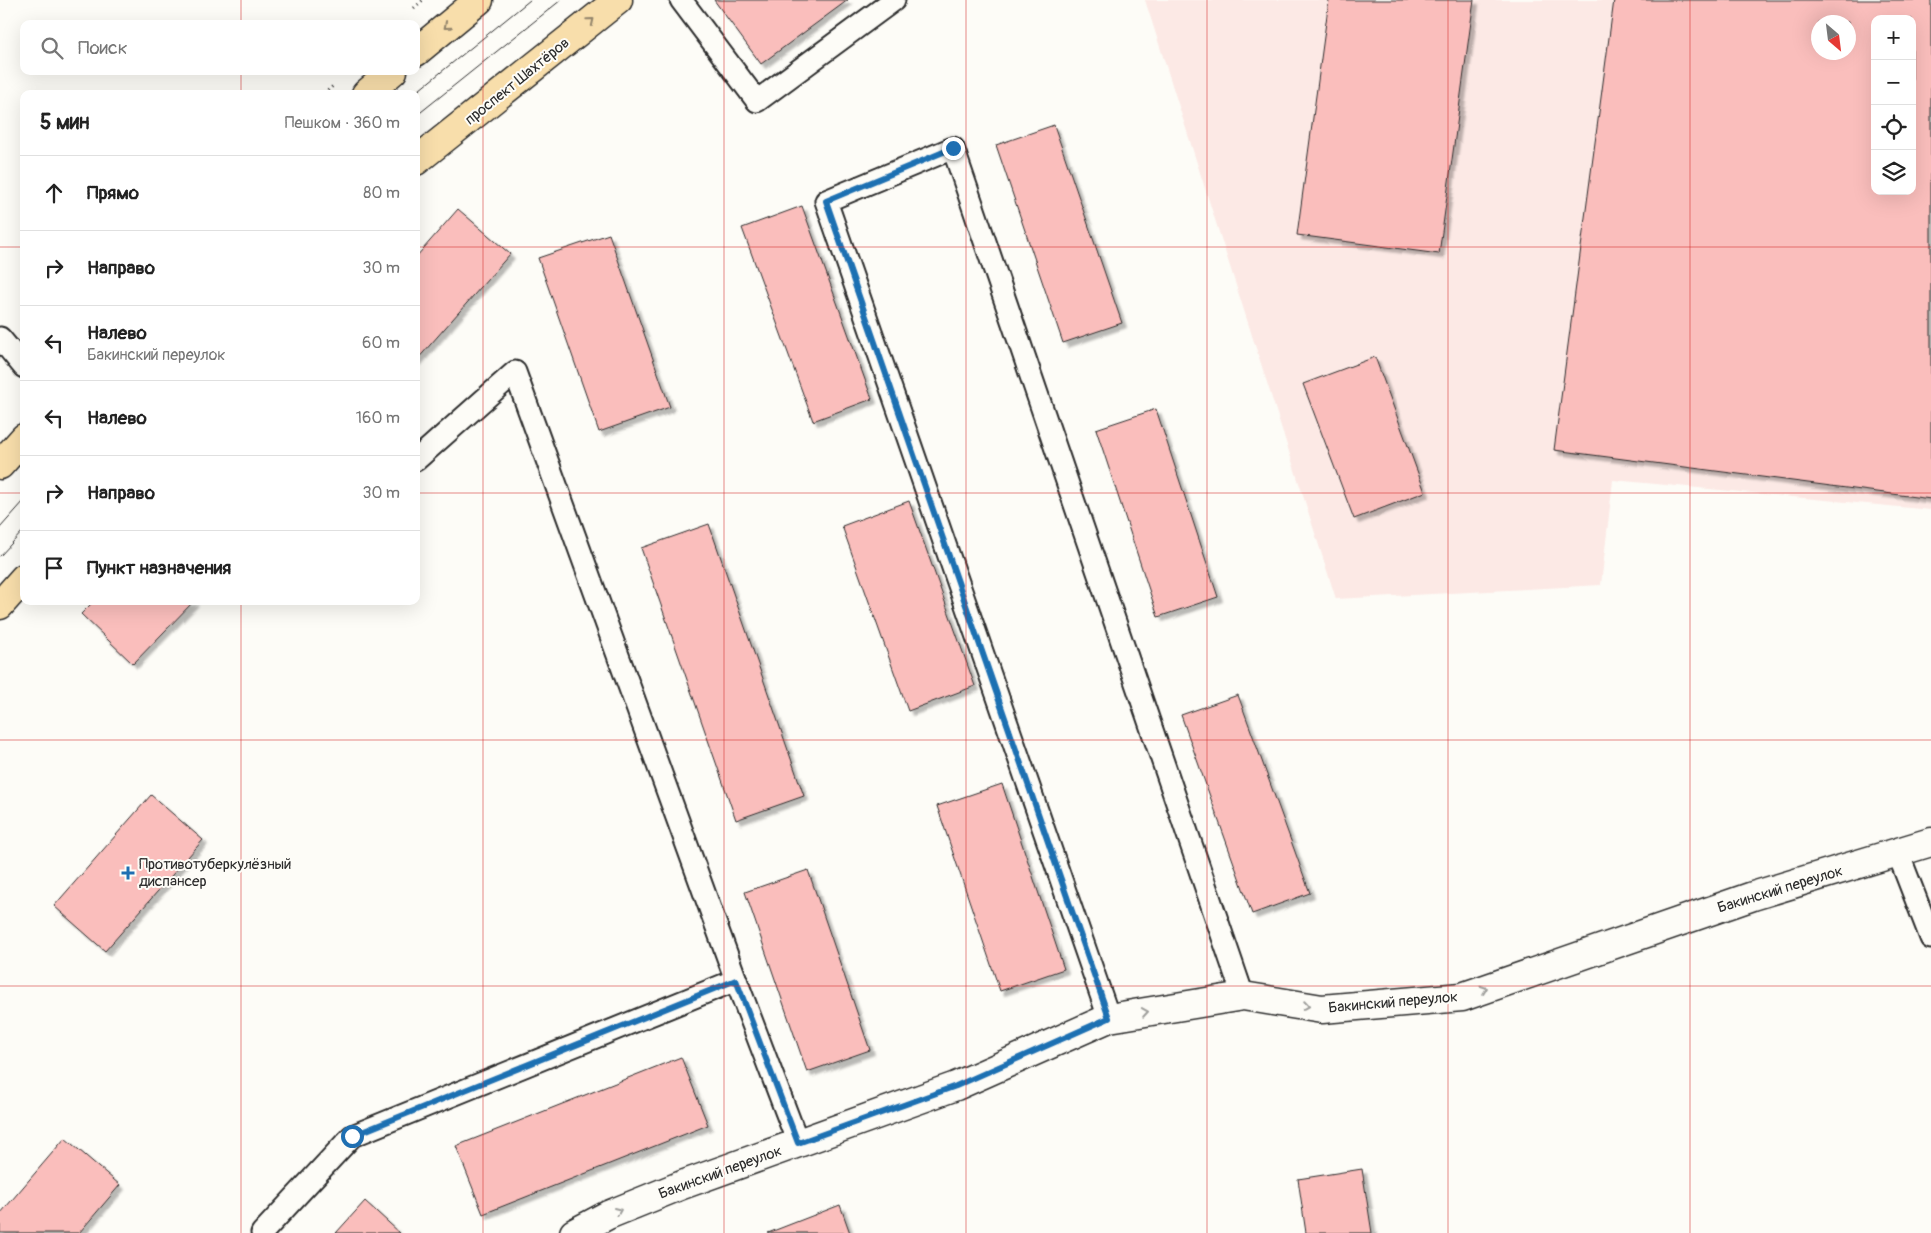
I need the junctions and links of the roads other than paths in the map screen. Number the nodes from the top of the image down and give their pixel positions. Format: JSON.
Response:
{"nodes":[{"id":1,"x":479,"y":0,"type":"edge"},
{"id":2,"x":618,"y":0,"type":"edge"},
{"id":3,"x":681,"y":0,"type":"edge"},
{"id":4,"x":894,"y":0,"type":"edge"},
{"id":5,"x":420,"y":49,"type":"edge"},
{"id":6,"x":388,"y":75,"type":"edge"},
{"id":7,"x":371,"y":90,"type":"edge"},
{"id":8,"x":420,"y":158,"type":"edge"},
{"id":9,"x":0,"y":338,"type":"edge"},
{"id":10,"x":20,"y":362,"type":"edge"},
{"id":11,"x":20,"y":442,"type":"edge"},
{"id":12,"x":420,"y":456,"type":"edge"},
{"id":13,"x":0,"y":465,"type":"edge"},
{"id":14,"x":20,"y":582,"type":"edge"},
{"id":15,"x":0,"y":605,"type":"edge"},
{"id":16,"x":1931,"y":842,"type":"edge"},
{"id":17,"x":1898,"y":853,"type":"junction"},
{"id":18,"x":1931,"y":938,"type":"edge"},
{"id":19,"x":736,"y":980,"type":"junction"},
{"id":20,"x":1244,"y":996,"type":"junction"},
{"id":21,"x":1109,"y":1018,"type":"junction"},
{"id":22,"x":798,"y":1143,"type":"junction"},
{"id":23,"x":262,"y":1233,"type":"edge"},
{"id":24,"x":574,"y":1233,"type":"edge"}],
"edges":[{"from":1,"to":5,"type":"main road","one_way":true},
{"from":8,"to":2,"type":"main road","name":"проспект Шахтёров","one_way":true},
{"from":3,"to":4,"type":"lane"},
{"from":6,"to":7,"type":"main road"},
{"from":9,"to":10,"type":"lane"},
{"from":11,"to":13,"type":"main road"},
{"from":12,"to":19,"type":"lane"},
{"from":14,"to":15,"type":"main road"},
{"from":16,"to":17,"type":"street","name":"Бакинский переулок"},
{"from":17,"to":18,"type":"lane"},
{"from":20,"to":17,"type":"street","name":"Бакинский переулок","one_way":true},
{"from":19,"to":22,"type":"lane"},
{"from":19,"to":23,"type":"lane"},
{"from":21,"to":20,"type":"street","name":"Бакинский переулок","one_way":true},
{"from":20,"to":21,"type":"lane"},
{"from":21,"to":22,"type":"street","name":"Бакинский переулок"},
{"from":24,"to":22,"type":"street","name":"Бакинский переулок","one_way":true}]}
